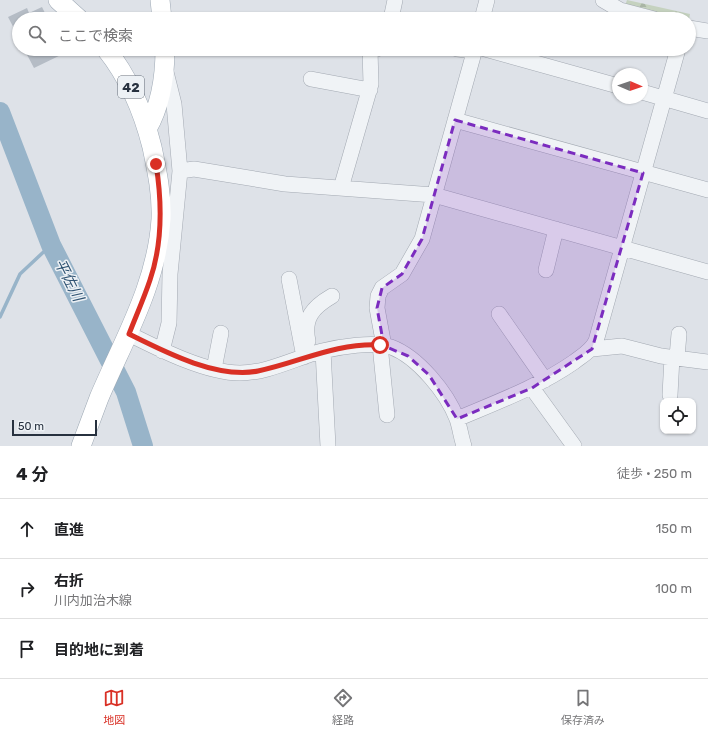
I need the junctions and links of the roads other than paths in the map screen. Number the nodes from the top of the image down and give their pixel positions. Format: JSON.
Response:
{"nodes":[{"id":1,"x":58,"y":0,"type":"edge"},
{"id":2,"x":160,"y":0,"type":"edge"},
{"id":3,"x":395,"y":0,"type":"edge"},
{"id":4,"x":487,"y":0,"type":"edge"},
{"id":5,"x":603,"y":0,"type":"edge"},
{"id":6,"x":71,"y":12,"type":"edge"},
{"id":7,"x":161,"y":12,"type":"edge"},
{"id":8,"x":392,"y":12,"type":"edge"},
{"id":9,"x":484,"y":12,"type":"edge"},
{"id":10,"x":628,"y":12,"type":"edge"},
{"id":11,"x":696,"y":29,"type":"edge"},
{"id":12,"x":708,"y":31,"type":"edge"},
{"id":13,"x":111,"y":56,"type":"edge"},
{"id":14,"x":165,"y":56,"type":"edge"},
{"id":15,"x":370,"y":56,"type":"edge"},
{"id":16,"x":476,"y":56,"type":"edge"},
{"id":17,"x":501,"y":56,"type":"edge"},
{"id":18,"x":676,"y":56,"type":"edge"},
{"id":19,"x":121,"y":69,"type":"junction"},
{"id":20,"x":165,"y":70,"type":"junction"},
{"id":21,"x":311,"y":79,"type":"dead end"},
{"id":22,"x":612,"y":84,"type":"edge"},
{"id":23,"x":370,"y":90,"type":"junction"},
{"id":24,"x":648,"y":94,"type":"edge"},
{"id":25,"x":664,"y":98,"type":"junction"},
{"id":26,"x":708,"y":111,"type":"edge"},
{"id":27,"x":454,"y":120,"type":"junction"},
{"id":28,"x":147,"y":129,"type":"junction"},
{"id":29,"x":180,"y":171,"type":"junction"},
{"id":30,"x":643,"y":173,"type":"junction"},
{"id":31,"x":341,"y":188,"type":"junction"},
{"id":32,"x":708,"y":190,"type":"edge"},
{"id":33,"x":434,"y":195,"type":"junction"},
{"id":34,"x":556,"y":229,"type":"junction"},
{"id":35,"x":622,"y":247,"type":"junction"},
{"id":36,"x":546,"y":270,"type":"dead end"},
{"id":37,"x":708,"y":272,"type":"edge"},
{"id":38,"x":289,"y":279,"type":"dead end"},
{"id":39,"x":405,"y":285,"type":"dead end"},
{"id":40,"x":332,"y":296,"type":"dead end"},
{"id":41,"x":378,"y":296,"type":"junction"},
{"id":42,"x":498,"y":314,"type":"dead end"},
{"id":43,"x":221,"y":333,"type":"dead end"},
{"id":44,"x":679,"y":334,"type":"dead end"},
{"id":45,"x":127,"y":339,"type":"junction"},
{"id":46,"x":382,"y":346,"type":"junction"},
{"id":47,"x":592,"y":349,"type":"junction"},
{"id":48,"x":162,"y":350,"type":"junction"},
{"id":49,"x":312,"y":354,"type":"junction"},
{"id":50,"x":674,"y":357,"type":"junction"},
{"id":51,"x":708,"y":362,"type":"edge"},
{"id":52,"x":214,"y":369,"type":"junction"},
{"id":53,"x":545,"y":380,"type":"junction"},
{"id":54,"x":532,"y":388,"type":"junction"},
{"id":55,"x":670,"y":396,"type":"dead end"},
{"id":56,"x":387,"y":416,"type":"dead end"},
{"id":57,"x":457,"y":419,"type":"junction"},
{"id":58,"x":81,"y":446,"type":"edge"},
{"id":59,"x":328,"y":446,"type":"edge"},
{"id":60,"x":464,"y":446,"type":"edge"},
{"id":61,"x":574,"y":446,"type":"edge"}],
"edges":[{"from":1,"to":6,"type":"main road"},
{"from":2,"to":7,"type":"main road"},
{"from":3,"to":8,"type":"street"},
{"from":4,"to":9,"type":"street"},
{"from":5,"to":10,"type":"street"},
{"from":11,"to":12,"type":"street"},
{"from":13,"to":19,"type":"main road","number":"42"},
{"from":14,"to":20,"type":"main road"},
{"from":15,"to":23,"type":"street"},
{"from":16,"to":27,"type":"street"},
{"from":17,"to":22,"type":"street"},
{"from":18,"to":25,"type":"street"},
{"from":19,"to":20,"type":"main road"},
{"from":19,"to":28,"type":"main road","number":"42"},
{"from":20,"to":28,"type":"main road"},
{"from":20,"to":29,"type":"street"},
{"from":21,"to":23,"type":"street"},
{"from":23,"to":31,"type":"street"},
{"from":24,"to":25,"type":"street"},
{"from":25,"to":26,"type":"street"},
{"from":25,"to":30,"type":"street"},
{"from":27,"to":30,"type":"street"},
{"from":27,"to":33,"type":"street"},
{"from":28,"to":45,"type":"main road","number":"42"},
{"from":29,"to":31,"type":"street"},
{"from":29,"to":48,"type":"street"},
{"from":30,"to":32,"type":"street"},
{"from":30,"to":35,"type":"street"},
{"from":31,"to":33,"type":"street"},
{"from":33,"to":34,"type":"street"},
{"from":33,"to":41,"type":"street"},
{"from":34,"to":35,"type":"street"},
{"from":34,"to":36,"type":"street"},
{"from":35,"to":37,"type":"street"},
{"from":35,"to":47,"type":"street"},
{"from":38,"to":49,"type":"street"},
{"from":39,"to":41,"type":"street"},
{"from":40,"to":49,"type":"street"},
{"from":41,"to":46,"type":"street"},
{"from":42,"to":53,"type":"street"},
{"from":43,"to":52,"type":"street"},
{"from":44,"to":50,"type":"street"},
{"from":45,"to":48,"type":"street"},
{"from":45,"to":58,"type":"main road","number":"42"},
{"from":46,"to":49,"type":"street"},
{"from":46,"to":56,"type":"street"},
{"from":46,"to":57,"type":"street"},
{"from":47,"to":50,"type":"street"},
{"from":47,"to":53,"type":"street"},
{"from":48,"to":52,"type":"street"},
{"from":49,"to":52,"type":"street"},
{"from":49,"to":59,"type":"street"},
{"from":50,"to":51,"type":"street"},
{"from":50,"to":55,"type":"street"},
{"from":53,"to":54,"type":"street"},
{"from":54,"to":57,"type":"street"},
{"from":54,"to":61,"type":"street"},
{"from":57,"to":60,"type":"street"}]}
